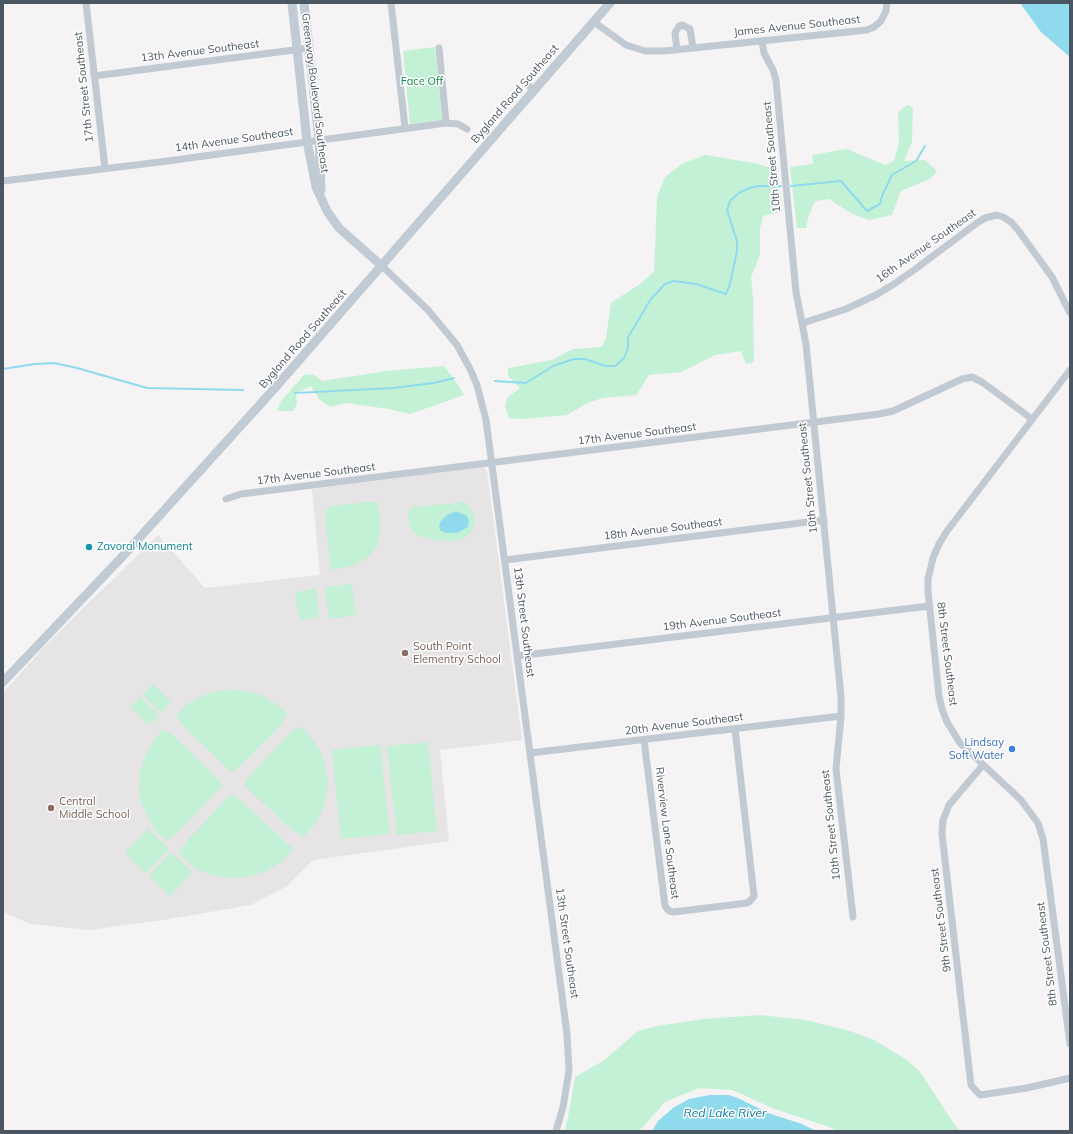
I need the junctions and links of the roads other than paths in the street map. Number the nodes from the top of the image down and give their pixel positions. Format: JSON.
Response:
{"nodes":[{"id":1,"x":86,"y":3,"type":"edge"},
{"id":2,"x":292,"y":3,"type":"edge"},
{"id":3,"x":304,"y":3,"type":"edge"},
{"id":4,"x":391,"y":3,"type":"edge"},
{"id":5,"x":610,"y":3,"type":"edge"},
{"id":6,"x":887,"y":3,"type":"edge"},
{"id":7,"x":594,"y":22,"type":"junction"},
{"id":8,"x":762,"y":41,"type":"junction"},
{"id":9,"x":309,"y":48,"type":"junction"},
{"id":10,"x":439,"y":48,"type":"dead end"},
{"id":11,"x":693,"y":48,"type":"junction"},
{"id":12,"x":297,"y":50,"type":"junction"},
{"id":13,"x":677,"y":50,"type":"junction"},
{"id":14,"x":94,"y":76,"type":"junction"},
{"id":15,"x":527,"y":84,"type":"dead end"},
{"id":16,"x":534,"y":91,"type":"junction"},
{"id":17,"x":446,"y":123,"type":"junction"},
{"id":18,"x":405,"y":128,"type":"junction"},
{"id":19,"x":467,"y":129,"type":"dead end"},
{"id":20,"x":319,"y":139,"type":"junction"},
{"id":21,"x":307,"y":141,"type":"junction"},
{"id":22,"x":105,"y":168,"type":"junction"},
{"id":23,"x":3,"y":181,"type":"edge"},
{"id":24,"x":324,"y":207,"type":"junction"},
{"id":25,"x":382,"y":266,"type":"junction"},
{"id":26,"x":1070,"y":313,"type":"edge"},
{"id":27,"x":803,"y":323,"type":"junction"},
{"id":28,"x":1070,"y":370,"type":"edge"},
{"id":29,"x":1032,"y":419,"type":"junction"},
{"id":30,"x":814,"y":423,"type":"junction"},
{"id":31,"x":492,"y":464,"type":"junction"},
{"id":32,"x":226,"y":499,"type":"dead end"},
{"id":33,"x":824,"y":520,"type":"junction"},
{"id":34,"x":505,"y":560,"type":"junction"},
{"id":35,"x":929,"y":606,"type":"junction"},
{"id":36,"x":834,"y":618,"type":"junction"},
{"id":37,"x":518,"y":656,"type":"junction"},
{"id":38,"x":3,"y":682,"type":"edge"},
{"id":39,"x":841,"y":716,"type":"junction"},
{"id":40,"x":735,"y":729,"type":"junction"},
{"id":41,"x":644,"y":740,"type":"junction"},
{"id":42,"x":530,"y":753,"type":"junction"},
{"id":43,"x":983,"y":765,"type":"junction"},
{"id":44,"x":853,"y":916,"type":"dead end"},
{"id":45,"x":1070,"y":1044,"type":"edge"},
{"id":46,"x":1070,"y":1078,"type":"edge"},
{"id":47,"x":556,"y":1131,"type":"edge"}],
"edges":[{"from":1,"to":14,"type":"street","name":"17th Street Southeast"},
{"from":2,"to":12,"type":"street","name":"Greenway Boulevard Southeast"},
{"from":3,"to":9,"type":"street","name":"Greenway Boulevard Southeast"},
{"from":4,"to":18,"type":"street"},
{"from":5,"to":7,"type":"street","name":"Bygland Road Southeast"},
{"from":6,"to":8,"type":"street","name":"James Avenue Southeast"},
{"from":7,"to":13,"type":"street","name":"James Avenue Southeast"},
{"from":7,"to":16,"type":"street","name":"Bygland Road Southeast"},
{"from":8,"to":11,"type":"street","name":"James Avenue Southeast"},
{"from":8,"to":27,"type":"street","name":"10th Street Southeast"},
{"from":9,"to":12,"type":"street","name":"13th Avenue Southeast"},
{"from":9,"to":20,"type":"street","name":"Greenway Boulevard Southeast"},
{"from":10,"to":17,"type":"street"},
{"from":11,"to":13,"type":"street","name":"James Avenue Southeast"},
{"from":11,"to":13,"type":"street"},
{"from":12,"to":14,"type":"street","name":"13th Avenue Southeast"},
{"from":12,"to":21,"type":"street","name":"Greenway Boulevard Southeast"},
{"from":14,"to":22,"type":"street","name":"17th Street Southeast"},
{"from":15,"to":16,"type":"street"},
{"from":16,"to":25,"type":"street","name":"Bygland Road Southeast"},
{"from":17,"to":18,"type":"street","name":"14th Avenue Southeast"},
{"from":17,"to":19,"type":"street","name":"14th Avenue Southeast"},
{"from":18,"to":20,"type":"street","name":"14th Avenue Southeast"},
{"from":20,"to":21,"type":"street","name":"14th Avenue Southeast"},
{"from":20,"to":24,"type":"street","name":"Greenway Boulevard Southeast"},
{"from":21,"to":22,"type":"street","name":"14th Avenue Southeast"},
{"from":21,"to":24,"type":"street","name":"Greenway Boulevard Southeast"},
{"from":22,"to":23,"type":"street","name":"14th Avenue Southeast"},
{"from":24,"to":25,"type":"street","name":"Greenway Boulevard Southeast"},
{"from":25,"to":31,"type":"street","name":"13th Street Southeast"},
{"from":25,"to":38,"type":"street","name":"Bygland Road Southeast"},
{"from":26,"to":27,"type":"street","name":"16th Avenue Southeast"},
{"from":27,"to":30,"type":"street","name":"10th Street Southeast"},
{"from":28,"to":29,"type":"street","name":"8th Street Southeast"},
{"from":29,"to":30,"type":"street","name":"17th Avenue Southeast"},
{"from":29,"to":35,"type":"street","name":"8th Street Southeast"},
{"from":30,"to":31,"type":"street","name":"17th Avenue Southeast"},
{"from":30,"to":33,"type":"street","name":"10th Street Southeast"},
{"from":31,"to":32,"type":"street","name":"17th Avenue Southeast"},
{"from":31,"to":34,"type":"street","name":"13th Street Southeast"},
{"from":33,"to":34,"type":"street","name":"18th Avenue Southeast"},
{"from":33,"to":36,"type":"street","name":"10th Street Southeast"},
{"from":34,"to":37,"type":"street","name":"13th Street Southeast"},
{"from":35,"to":36,"type":"street","name":"19th Avenue Southeast"},
{"from":35,"to":43,"type":"street","name":"8th Street Southeast"},
{"from":36,"to":37,"type":"street","name":"19th Avenue Southeast"},
{"from":36,"to":39,"type":"street","name":"10th Street Southeast"},
{"from":37,"to":42,"type":"street","name":"13th Street Southeast"},
{"from":39,"to":40,"type":"street","name":"20th Avenue Southeast"},
{"from":39,"to":44,"type":"street","name":"10th Street Southeast"},
{"from":40,"to":41,"type":"street","name":"20th Avenue Southeast"},
{"from":40,"to":41,"type":"street","name":"Riverview Lane Southeast"},
{"from":41,"to":42,"type":"street","name":"20th Avenue Southeast"},
{"from":42,"to":47,"type":"street","name":"13th Street Southeast"},
{"from":43,"to":45,"type":"street","name":"8th Street Southeast"},
{"from":43,"to":46,"type":"street","name":"9th Street Southeast"}]}
